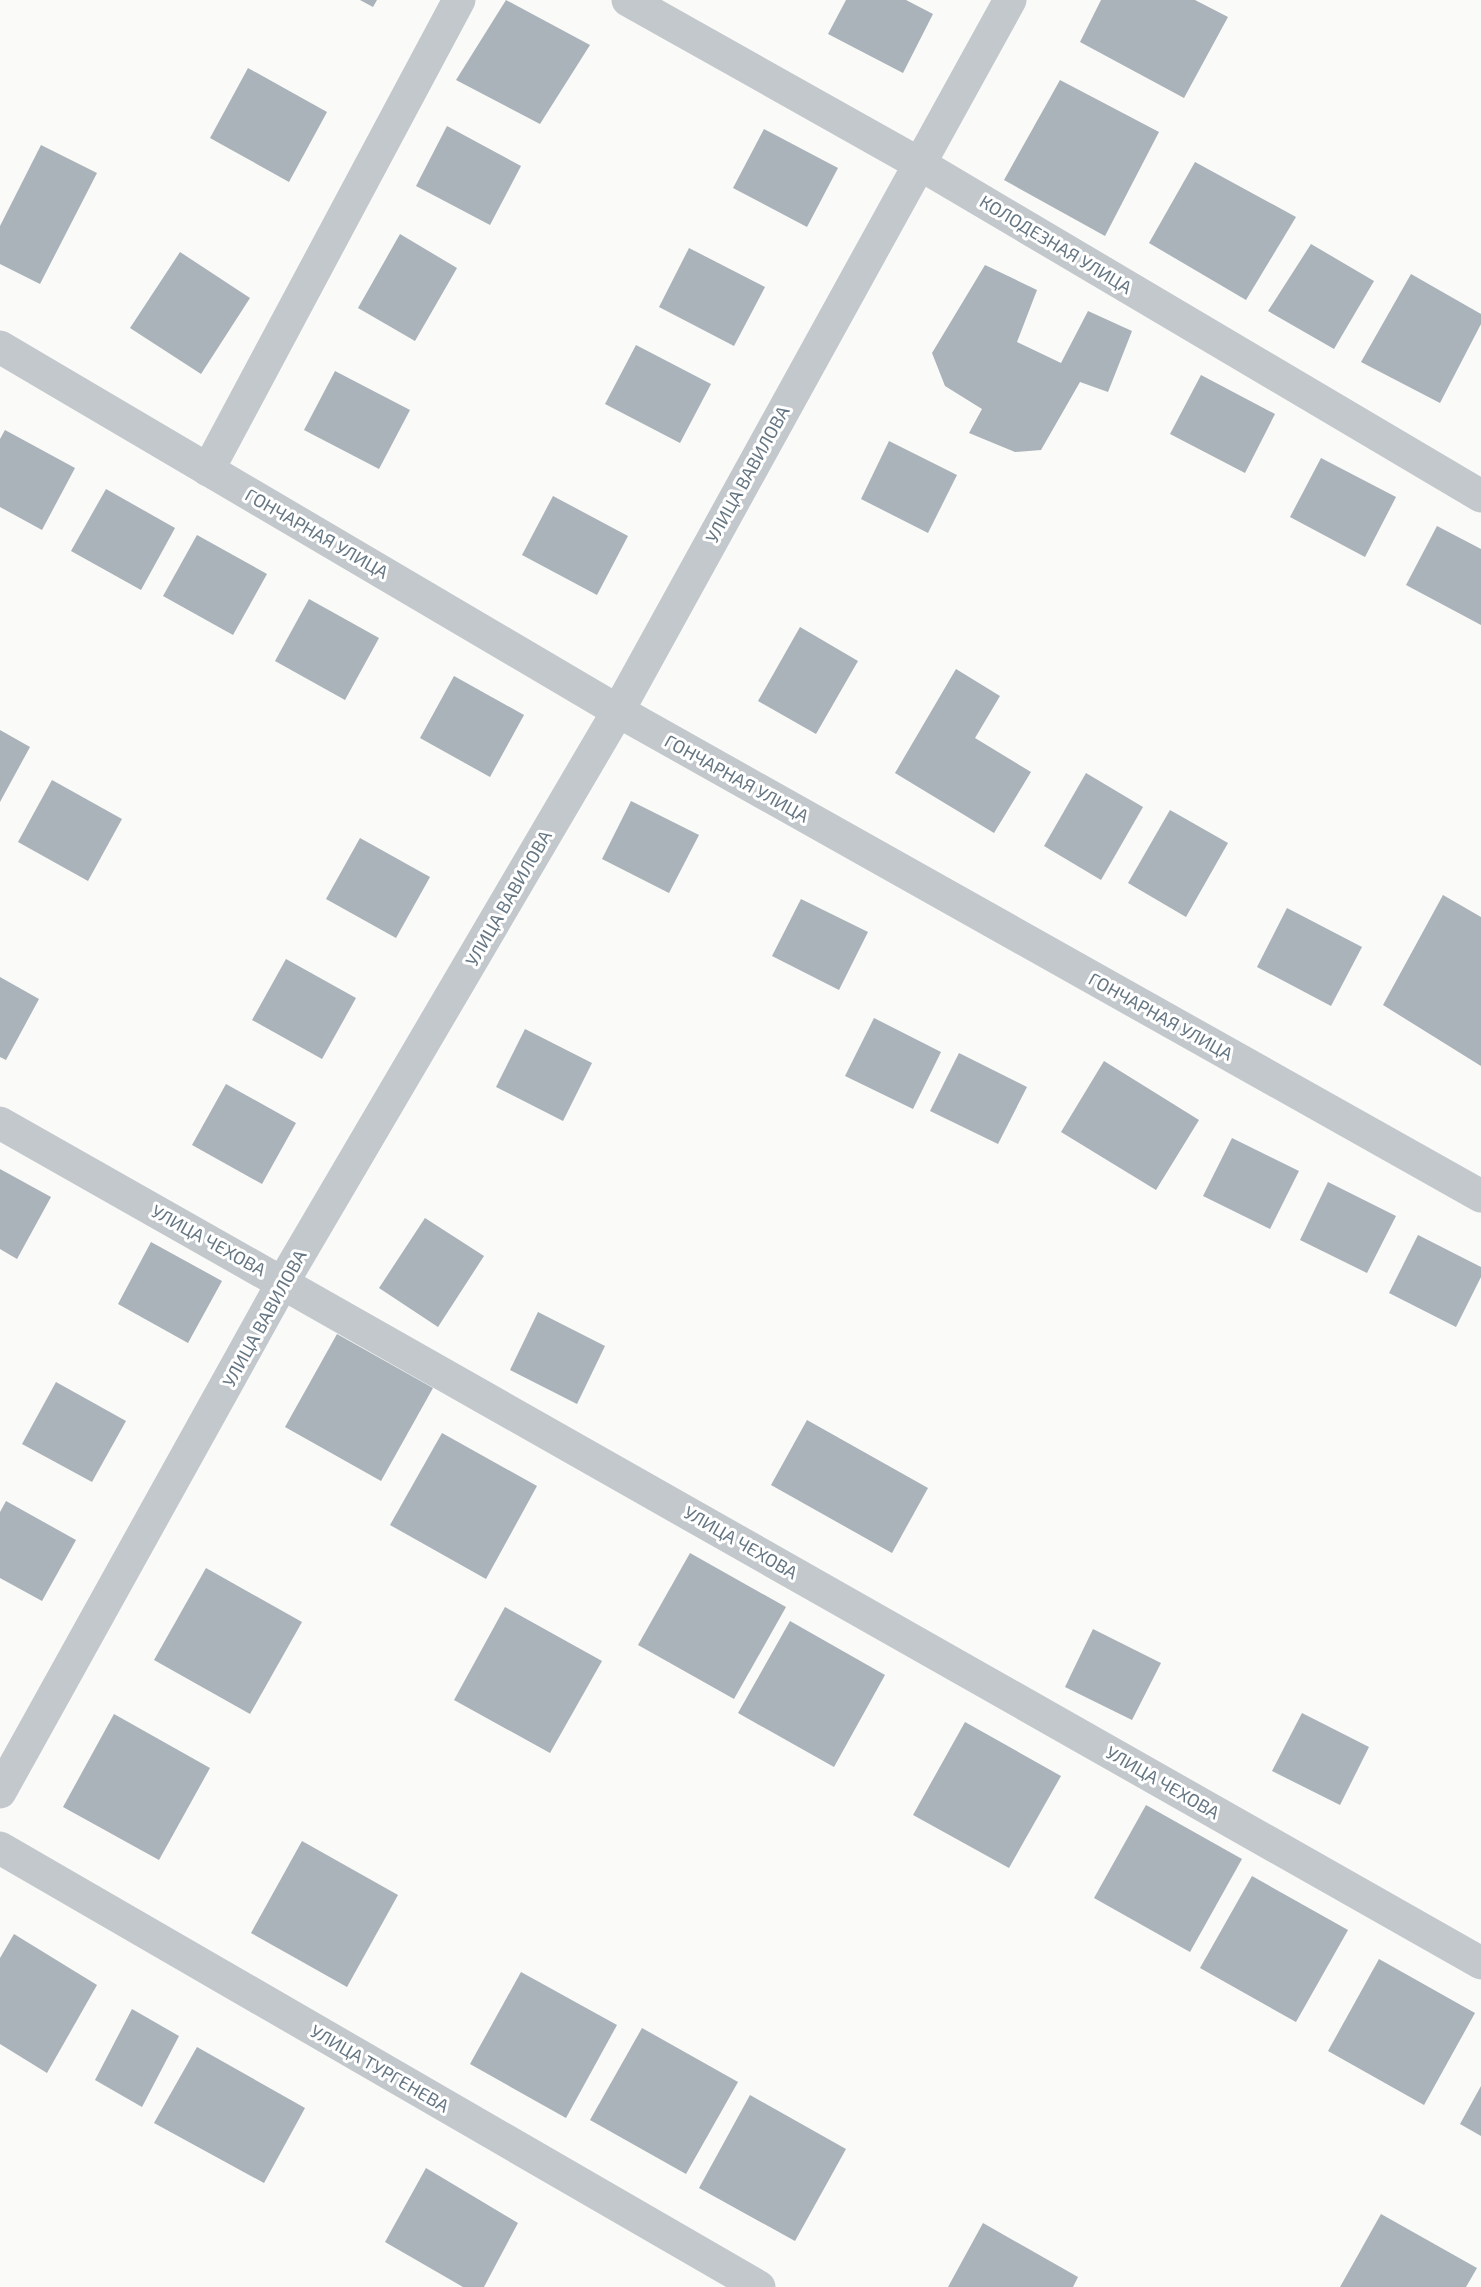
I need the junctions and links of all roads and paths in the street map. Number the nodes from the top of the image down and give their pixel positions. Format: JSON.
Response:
{"nodes":[{"id":1,"x":459,"y":0,"type":"edge"},
{"id":2,"x":628,"y":0,"type":"edge"},
{"id":3,"x":1010,"y":0,"type":"edge"},
{"id":4,"x":918,"y":163,"type":"junction"},
{"id":5,"x":0,"y":347,"type":"edge"},
{"id":6,"x":208,"y":470,"type":"junction"},
{"id":7,"x":1481,"y":496,"type":"edge"},
{"id":8,"x":618,"y":711,"type":"junction"},
{"id":9,"x":0,"y":1123,"type":"edge"},
{"id":10,"x":1481,"y":1196,"type":"edge"},
{"id":11,"x":283,"y":1282,"type":"junction"},
{"id":12,"x":0,"y":1792,"type":"edge"},
{"id":13,"x":0,"y":1848,"type":"edge"},
{"id":14,"x":1481,"y":1963,"type":"edge"},
{"id":15,"x":759,"y":2287,"type":"edge"}],
"edges":[{"from":1,"to":6,"type":"street"},
{"from":2,"to":4,"type":"street","name":"КОЛОДЕЗНАЯ УЛИЦА"},
{"from":3,"to":4,"type":"street","name":"УЛИЦА ВАВИЛОВА"},
{"from":4,"to":7,"type":"street","name":"КОЛОДЕЗНАЯ УЛИЦА"},
{"from":4,"to":8,"type":"street","name":"УЛИЦА ВАВИЛОВА"},
{"from":5,"to":6,"type":"street","name":"ГОНЧАРНАЯ УЛИЦА"},
{"from":6,"to":8,"type":"street","name":"ГОНЧАРНАЯ УЛИЦА"},
{"from":8,"to":10,"type":"street","name":"ГОНЧАРНАЯ УЛИЦА"},
{"from":8,"to":11,"type":"street","name":"УЛИЦА ВАВИЛОВА"},
{"from":9,"to":11,"type":"street","name":"УЛИЦА ЧЕХОВА"},
{"from":11,"to":12,"type":"street","name":"УЛИЦА ВАВИЛОВА"},
{"from":11,"to":14,"type":"street","name":"УЛИЦА ЧЕХОВА"},
{"from":13,"to":15,"type":"street","name":"УЛИЦА ТУРГЕНЕВА"}]}
